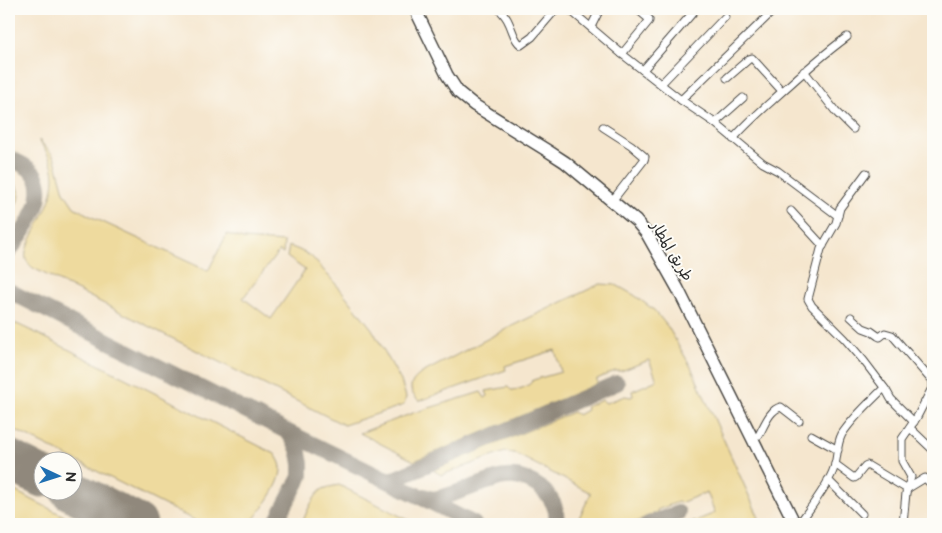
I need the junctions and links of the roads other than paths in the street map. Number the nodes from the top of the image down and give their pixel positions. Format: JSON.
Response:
{"nodes":[{"id":1,"x":415,"y":9,"type":"edge"},
{"id":2,"x":423,"y":9,"type":"edge"},
{"id":3,"x":499,"y":9,"type":"edge"},
{"id":4,"x":556,"y":9,"type":"edge"},
{"id":5,"x":569,"y":9,"type":"edge"},
{"id":6,"x":600,"y":9,"type":"edge"},
{"id":7,"x":637,"y":9,"type":"edge"},
{"id":8,"x":696,"y":9,"type":"edge"},
{"id":9,"x":775,"y":9,"type":"edge"},
{"id":10,"x":725,"y":17,"type":"dead end"},
{"id":11,"x":591,"y":27,"type":"junction"},
{"id":12,"x":847,"y":37,"type":"dead end"},
{"id":13,"x":622,"y":54,"type":"junction"},
{"id":14,"x":643,"y":70,"type":"junction"},
{"id":15,"x":804,"y":71,"type":"junction"},
{"id":16,"x":727,"y":78,"type":"dead end"},
{"id":17,"x":661,"y":84,"type":"junction"},
{"id":18,"x":782,"y":91,"type":"junction"},
{"id":19,"x":743,"y":98,"type":"dead end"},
{"id":20,"x":681,"y":100,"type":"junction"},
{"id":21,"x":715,"y":123,"type":"junction"},
{"id":22,"x":603,"y":128,"type":"dead end"},
{"id":23,"x":852,"y":129,"type":"dead end"},
{"id":24,"x":733,"y":139,"type":"junction"},
{"id":25,"x":866,"y":173,"type":"dead end"},
{"id":26,"x":616,"y":196,"type":"junction"},
{"id":27,"x":790,"y":211,"type":"dead end"},
{"id":28,"x":838,"y":216,"type":"junction"},
{"id":29,"x":823,"y":246,"type":"junction"},
{"id":30,"x":851,"y":317,"type":"dead end"},
{"id":31,"x":933,"y":384,"type":"edge"},
{"id":32,"x":884,"y":388,"type":"junction"},
{"id":33,"x":799,"y":421,"type":"dead end"},
{"id":34,"x":912,"y":425,"type":"junction"},
{"id":35,"x":759,"y":435,"type":"junction"},
{"id":36,"x":811,"y":435,"type":"dead end"},
{"id":37,"x":838,"y":450,"type":"junction"},
{"id":38,"x":933,"y":450,"type":"edge"},
{"id":39,"x":769,"y":464,"type":"junction"},
{"id":40,"x":835,"y":464,"type":"junction"},
{"id":41,"x":828,"y":480,"type":"junction"},
{"id":42,"x":933,"y":486,"type":"edge"},
{"id":43,"x":907,"y":489,"type":"junction"},
{"id":44,"x":862,"y":514,"type":"dead end"},
{"id":45,"x":800,"y":523,"type":"edge"},
{"id":46,"x":904,"y":524,"type":"edge"}],
"edges":[{"from":1,"to":39,"type":"main road","name":"طريق المطار"},
{"from":2,"to":26,"type":"main road","name":"طريق المطار"},
{"from":3,"to":4,"type":"street"},
{"from":5,"to":11,"type":"street"},
{"from":6,"to":11,"type":"street"},
{"from":7,"to":13,"type":"street"},
{"from":8,"to":14,"type":"street"},
{"from":9,"to":20,"type":"street"},
{"from":10,"to":17,"type":"street"},
{"from":11,"to":13,"type":"street"},
{"from":12,"to":15,"type":"street"},
{"from":13,"to":14,"type":"street"},
{"from":14,"to":17,"type":"street"},
{"from":15,"to":18,"type":"street"},
{"from":15,"to":23,"type":"street"},
{"from":16,"to":18,"type":"street"},
{"from":17,"to":20,"type":"street"},
{"from":18,"to":24,"type":"street"},
{"from":19,"to":21,"type":"street"},
{"from":20,"to":21,"type":"street"},
{"from":21,"to":24,"type":"street"},
{"from":22,"to":26,"type":"street"},
{"from":24,"to":28,"type":"street"},
{"from":25,"to":28,"type":"street"},
{"from":26,"to":35,"type":"main road","name":"طريق المطار"},
{"from":27,"to":29,"type":"street"},
{"from":28,"to":29,"type":"street"},
{"from":29,"to":32,"type":"street"},
{"from":30,"to":31,"type":"street"},
{"from":31,"to":34,"type":"street"},
{"from":32,"to":34,"type":"street"},
{"from":32,"to":37,"type":"street"},
{"from":33,"to":35,"type":"street"},
{"from":34,"to":38,"type":"street"},
{"from":34,"to":43,"type":"street"},
{"from":35,"to":39,"type":"main road","name":"طريق المطار"},
{"from":36,"to":37,"type":"street"},
{"from":37,"to":40,"type":"street"},
{"from":39,"to":45,"type":"main road","name":"طريق المطار"},
{"from":40,"to":41,"type":"street"},
{"from":40,"to":43,"type":"street"},
{"from":41,"to":44,"type":"street"},
{"from":41,"to":45,"type":"street"},
{"from":42,"to":43,"type":"street"},
{"from":43,"to":46,"type":"street"}]}
